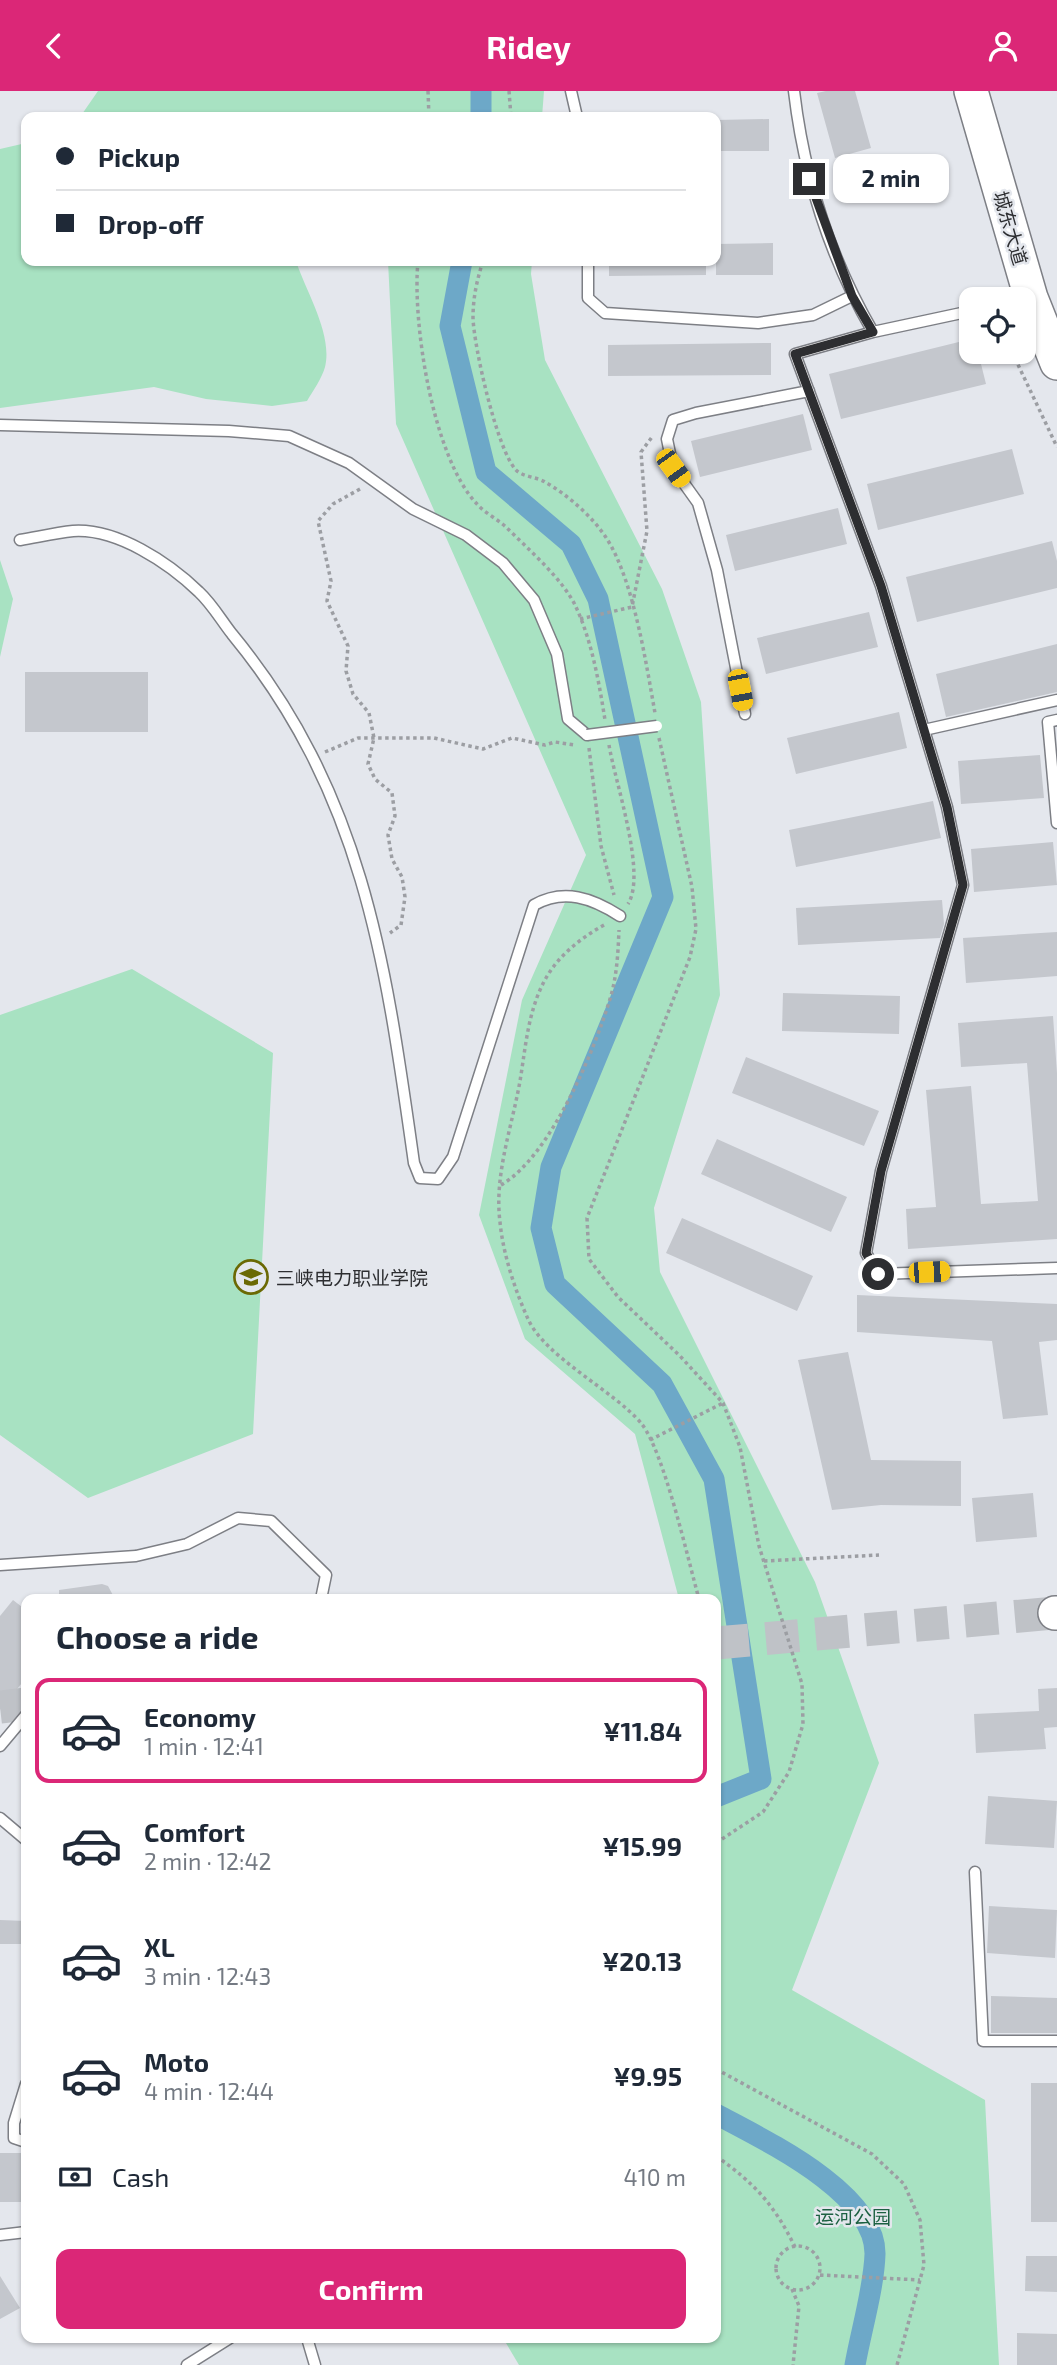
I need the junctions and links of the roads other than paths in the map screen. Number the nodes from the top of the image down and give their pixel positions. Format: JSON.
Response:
{"nodes":[{"id":1,"x":571,"y":91,"type":"edge"},
{"id":2,"x":793,"y":91,"type":"edge"},
{"id":3,"x":971,"y":91,"type":"edge"},
{"id":4,"x":991,"y":91,"type":"edge"},
{"id":5,"x":576,"y":112,"type":"edge"},
{"id":6,"x":588,"y":266,"type":"edge"},
{"id":7,"x":852,"y":296,"type":"junction"},
{"id":8,"x":1037,"y":302,"type":"edge"},
{"id":9,"x":959,"y":314,"type":"edge"},
{"id":10,"x":873,"y":332,"type":"junction"},
{"id":11,"x":1057,"y":363,"type":"edge"},
{"id":12,"x":809,"y":391,"type":"junction"},
{"id":13,"x":0,"y":425,"type":"edge"},
{"id":14,"x":20,"y":540,"type":"dead end"},
{"id":15,"x":1057,"y":700,"type":"edge"},
{"id":16,"x":745,"y":714,"type":"dead end"},
{"id":17,"x":1057,"y":720,"type":"edge"},
{"id":18,"x":657,"y":726,"type":"road end"},
{"id":19,"x":924,"y":730,"type":"junction"},
{"id":20,"x":1057,"y":823,"type":"edge"},
{"id":21,"x":620,"y":916,"type":"road end"},
{"id":22,"x":1057,"y":1268,"type":"edge"},
{"id":23,"x":0,"y":1565,"type":"edge"},
{"id":24,"x":322,"y":1594,"type":"edge"},
{"id":25,"x":21,"y":1721,"type":"edge"},
{"id":26,"x":0,"y":1746,"type":"edge"},
{"id":27,"x":0,"y":1818,"type":"edge"},
{"id":28,"x":21,"y":1836,"type":"edge"},
{"id":29,"x":975,"y":1872,"type":"dead end"},
{"id":30,"x":1057,"y":2041,"type":"edge"},
{"id":31,"x":21,"y":2099,"type":"edge"},
{"id":32,"x":21,"y":2140,"type":"edge"},
{"id":33,"x":21,"y":2233,"type":"edge"},
{"id":34,"x":0,"y":2235,"type":"edge"},
{"id":35,"x":222,"y":2343,"type":"edge"},
{"id":36,"x":308,"y":2343,"type":"edge"},
{"id":37,"x":187,"y":2365,"type":"edge"},
{"id":38,"x":315,"y":2365,"type":"edge"}],
"edges":[{"from":1,"to":5,"type":"lane"},
{"from":2,"to":7,"type":"lane"},
{"from":3,"to":8,"type":"main road","name":"城东大道"},
{"from":4,"to":8,"type":"main road","name":"城东大道"},
{"from":6,"to":7,"type":"lane"},
{"from":7,"to":10,"type":"lane"},
{"from":8,"to":11,"type":"main road","name":"城东大道"},
{"from":9,"to":10,"type":"lane"},
{"from":10,"to":12,"type":"lane"},
{"from":12,"to":16,"type":"lane"},
{"from":12,"to":19,"type":"lane"},
{"from":13,"to":18,"type":"lane","bridge":true},
{"from":14,"to":21,"type":"lane"},
{"from":15,"to":19,"type":"lane"},
{"from":17,"to":20,"type":"lane"},
{"from":19,"to":22,"type":"lane"},
{"from":23,"to":24,"type":"lane"},
{"from":25,"to":26,"type":"lane"},
{"from":27,"to":28,"type":"lane"},
{"from":29,"to":30,"type":"lane"},
{"from":31,"to":32,"type":"lane"},
{"from":33,"to":34,"type":"lane"},
{"from":35,"to":37,"type":"lane"},
{"from":36,"to":38,"type":"lane"}]}
